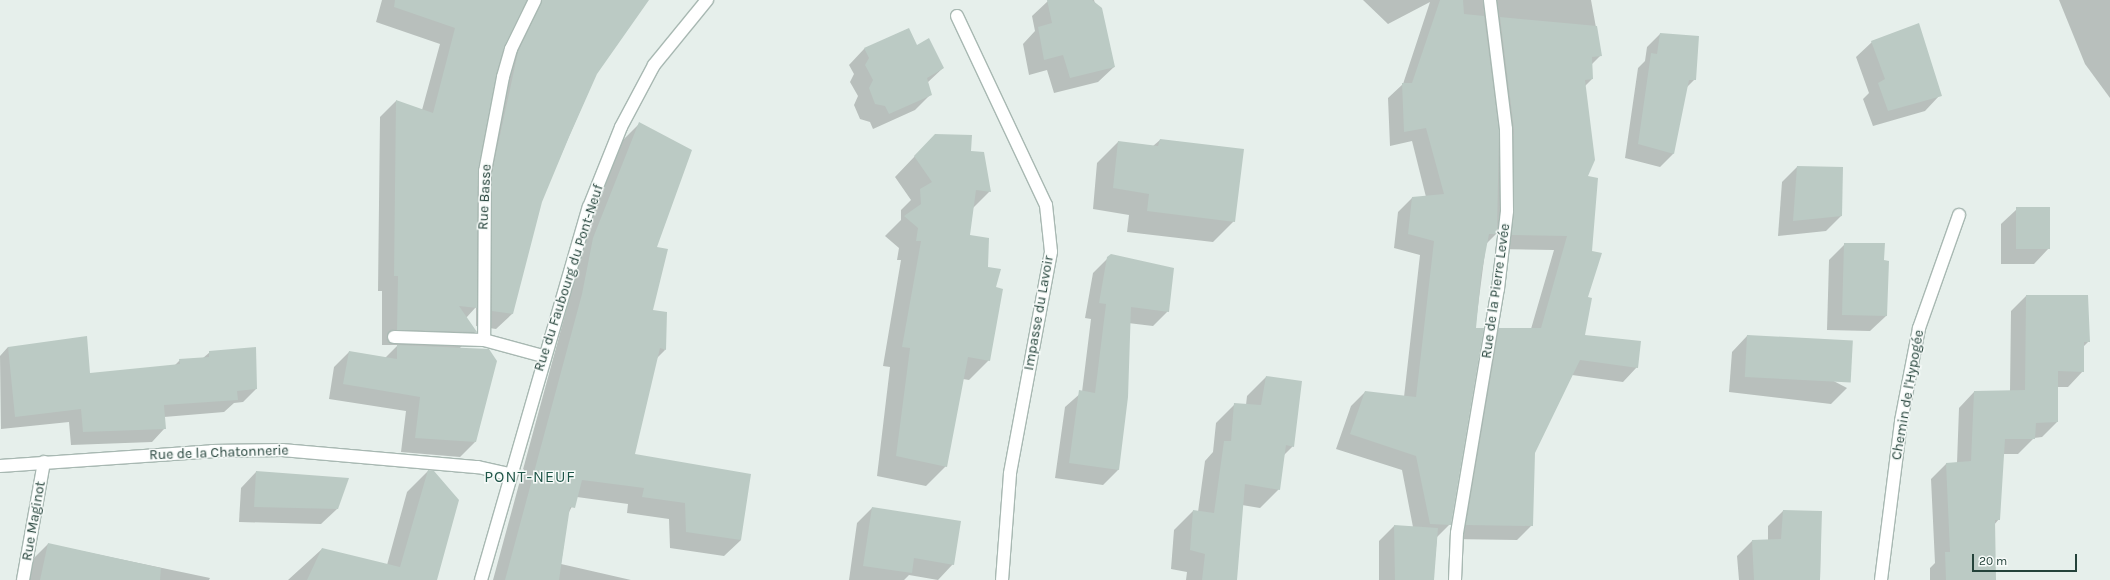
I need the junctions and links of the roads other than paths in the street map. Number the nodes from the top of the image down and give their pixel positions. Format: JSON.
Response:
{"nodes":[{"id":1,"x":536,"y":0,"type":"edge"},
{"id":2,"x":707,"y":0,"type":"edge"},
{"id":3,"x":1490,"y":0,"type":"edge"},
{"id":4,"x":957,"y":16,"type":"dead end"},
{"id":5,"x":1959,"y":215,"type":"dead end"},
{"id":6,"x":394,"y":337,"type":"dead end"},
{"id":7,"x":484,"y":340,"type":"junction"},
{"id":8,"x":543,"y":356,"type":"junction"},
{"id":9,"x":44,"y":462,"type":"junction"},
{"id":10,"x":0,"y":466,"type":"edge"},
{"id":11,"x":509,"y":474,"type":"junction"},
{"id":12,"x":23,"y":580,"type":"edge"},
{"id":13,"x":481,"y":580,"type":"edge"},
{"id":14,"x":1002,"y":580,"type":"edge"},
{"id":15,"x":1455,"y":580,"type":"edge"},
{"id":16,"x":1881,"y":580,"type":"edge"}],
"edges":[{"from":1,"to":7,"type":"street","name":"Rue Basse"},
{"from":2,"to":8,"type":"street","name":"Rue du Faubourg du Pont-Neuf"},
{"from":3,"to":15,"type":"street","name":"Rue de la Pierre Levée"},
{"from":4,"to":14,"type":"street","name":"Impasse du Lavoir"},
{"from":5,"to":16,"type":"street","name":"Chemin de l'Hypogée"},
{"from":6,"to":7,"type":"street"},
{"from":7,"to":8,"type":"street"},
{"from":8,"to":11,"type":"street","name":"Rue du Faubourg du Pont-Neuf"},
{"from":9,"to":10,"type":"street","name":"Rue de la Chatonnerie"},
{"from":9,"to":11,"type":"street","name":"Rue de la Chatonnerie"},
{"from":9,"to":12,"type":"street","name":"Rue Maginot"},
{"from":11,"to":13,"type":"street","name":"Rue du Faubourg du Pont-Neuf"}]}
